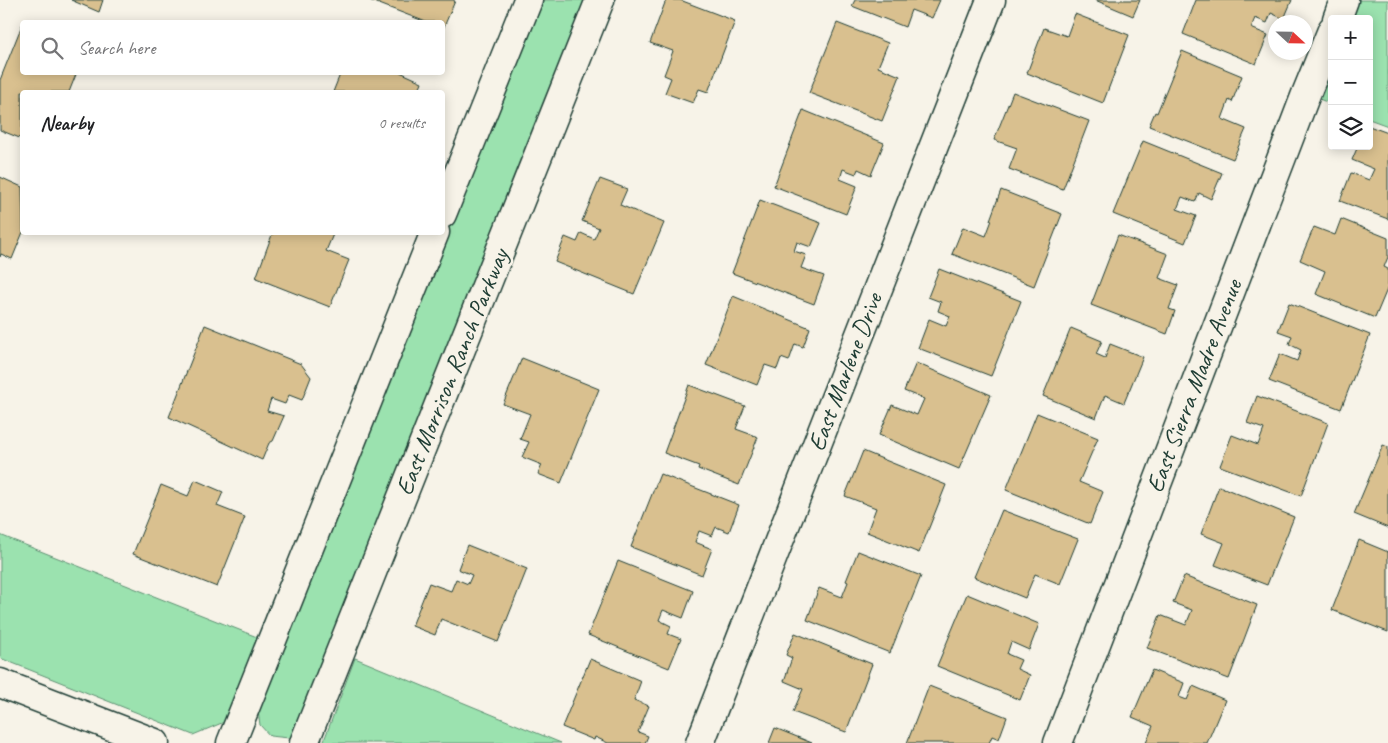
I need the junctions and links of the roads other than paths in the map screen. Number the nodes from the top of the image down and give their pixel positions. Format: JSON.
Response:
{"nodes":[{"id":1,"x":528,"y":0,"type":"edge"},
{"id":2,"x":600,"y":0,"type":"edge"},
{"id":3,"x":991,"y":0,"type":"edge"},
{"id":4,"x":1344,"y":0,"type":"edge"},
{"id":5,"x":1338,"y":15,"type":"edge"},
{"id":6,"x":1328,"y":40,"type":"edge"},
{"id":7,"x":445,"y":207,"type":"edge"},
{"id":8,"x":434,"y":235,"type":"edge"},
{"id":9,"x":0,"y":683,"type":"edge"},
{"id":10,"x":155,"y":743,"type":"edge"},
{"id":11,"x":231,"y":743,"type":"edge"},
{"id":12,"x":304,"y":743,"type":"edge"},
{"id":13,"x":700,"y":743,"type":"edge"},
{"id":14,"x":1058,"y":743,"type":"edge"}],
"edges":[{"from":1,"to":7,"type":"street"},
{"from":2,"to":12,"type":"street","name":"East Morrison Ranch Parkway"},
{"from":3,"to":13,"type":"street","name":"East Marlene Drive"},
{"from":4,"to":5,"type":"street"},
{"from":6,"to":14,"type":"street","name":"East Sierra Madre Avenue"},
{"from":8,"to":11,"type":"street"},
{"from":9,"to":10,"type":"street"}]}
